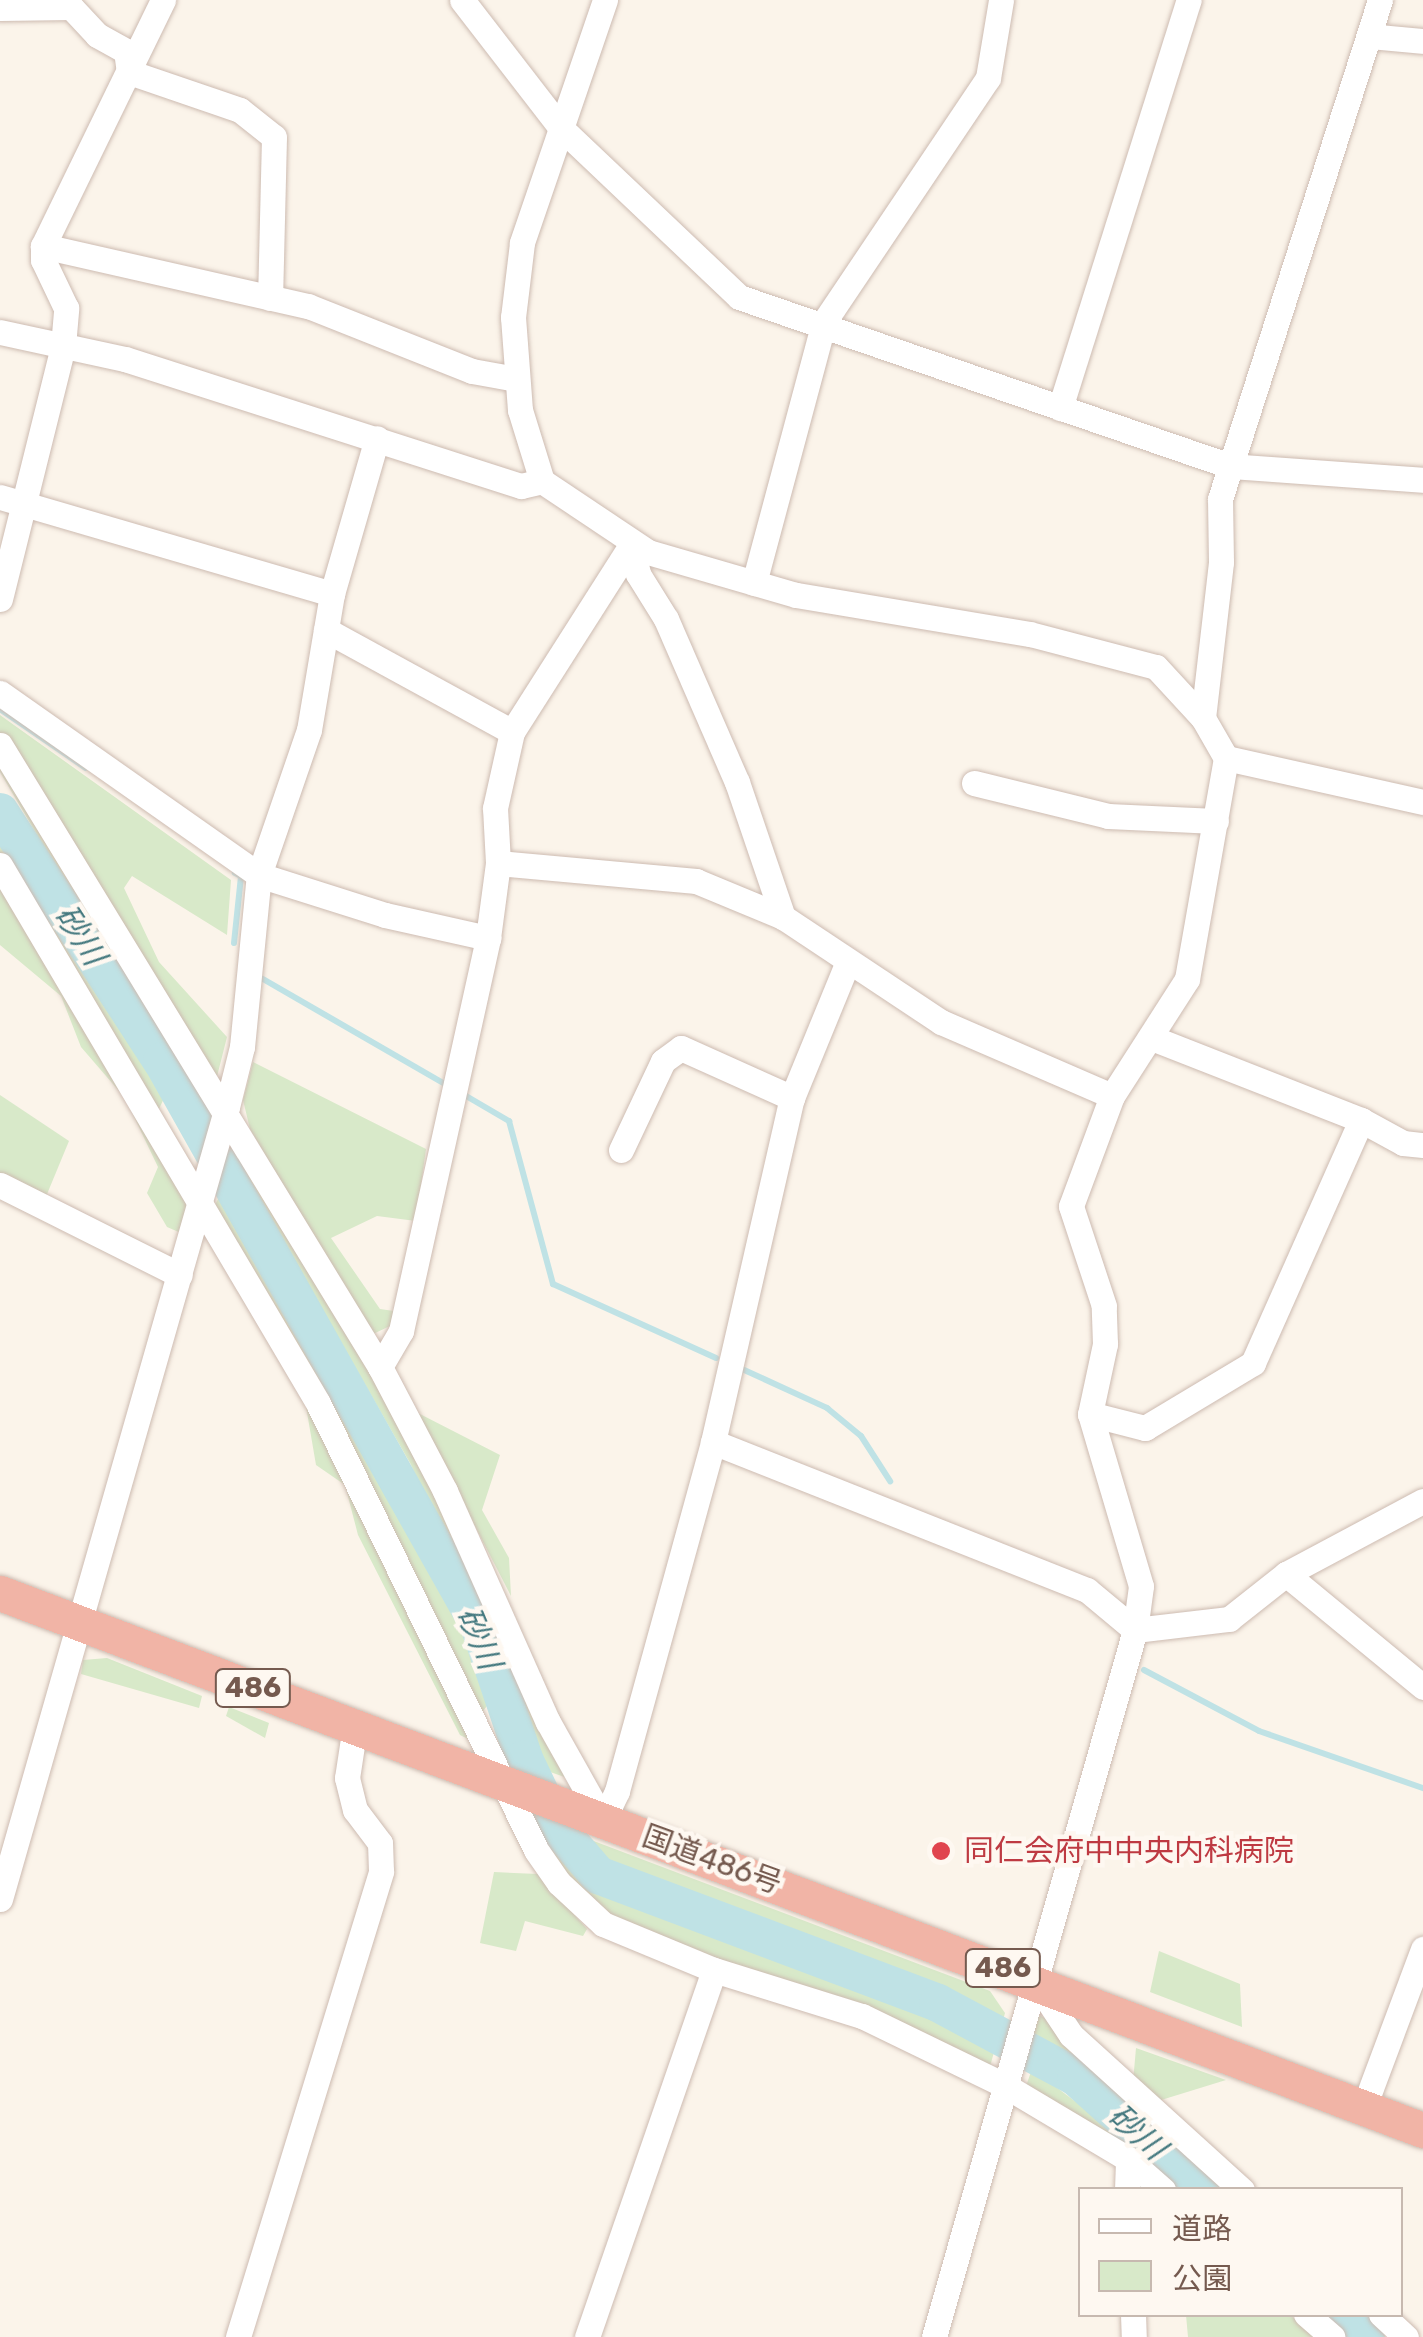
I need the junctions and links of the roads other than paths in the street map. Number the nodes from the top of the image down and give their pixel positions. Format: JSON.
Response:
{"nodes":[{"id":1,"x":163,"y":0,"type":"edge"},
{"id":2,"x":462,"y":0,"type":"edge"},
{"id":3,"x":605,"y":0,"type":"edge"},
{"id":4,"x":1001,"y":0,"type":"edge"},
{"id":5,"x":1190,"y":0,"type":"edge"},
{"id":6,"x":1380,"y":0,"type":"edge"},
{"id":7,"x":73,"y":4,"type":"edge"},
{"id":8,"x":0,"y":8,"type":"edge"},
{"id":9,"x":1369,"y":36,"type":"junction"},
{"id":10,"x":1423,"y":41,"type":"edge"},
{"id":11,"x":129,"y":72,"type":"junction"},
{"id":12,"x":561,"y":128,"type":"junction"},
{"id":13,"x":43,"y":246,"type":"junction"},
{"id":14,"x":270,"y":298,"type":"junction"},
{"id":15,"x":824,"y":322,"type":"junction"},
{"id":16,"x":0,"y":332,"type":"edge"},
{"id":17,"x":62,"y":346,"type":"junction"},
{"id":18,"x":516,"y":379,"type":"junction"},
{"id":19,"x":1060,"y":408,"type":"junction"},
{"id":20,"x":376,"y":438,"type":"junction"},
{"id":21,"x":1230,"y":466,"type":"junction"},
{"id":22,"x":1423,"y":480,"type":"edge"},
{"id":23,"x":542,"y":481,"type":"junction"},
{"id":24,"x":12,"y":500,"type":"edge"},
{"id":25,"x":631,"y":545,"type":"junction"},
{"id":26,"x":754,"y":583,"type":"junction"},
{"id":27,"x":332,"y":594,"type":"junction"},
{"id":28,"x":0,"y":599,"type":"edge"},
{"id":29,"x":326,"y":630,"type":"junction"},
{"id":30,"x":0,"y":693,"type":"edge"},
{"id":31,"x":1203,"y":718,"type":"junction"},
{"id":32,"x":512,"y":732,"type":"junction"},
{"id":33,"x":0,"y":745,"type":"edge"},
{"id":34,"x":1226,"y":758,"type":"junction"},
{"id":35,"x":974,"y":782,"type":"dead end"},
{"id":36,"x":1423,"y":802,"type":"edge"},
{"id":37,"x":1216,"y":820,"type":"junction"},
{"id":38,"x":498,"y":863,"type":"junction"},
{"id":39,"x":0,"y":865,"type":"edge"},
{"id":40,"x":259,"y":875,"type":"junction"},
{"id":41,"x":783,"y":917,"type":"junction"},
{"id":42,"x":488,"y":938,"type":"junction"},
{"id":43,"x":848,"y":964,"type":"junction"},
{"id":44,"x":1152,"y":1038,"type":"junction"},
{"id":45,"x":1112,"y":1096,"type":"junction"},
{"id":46,"x":792,"y":1098,"type":"junction"},
{"id":47,"x":227,"y":1107,"type":"junction"},
{"id":48,"x":1362,"y":1120,"type":"junction"},
{"id":49,"x":1423,"y":1145,"type":"edge"},
{"id":50,"x":621,"y":1150,"type":"dead end"},
{"id":51,"x":0,"y":1185,"type":"edge"},
{"id":52,"x":199,"y":1211,"type":"junction"},
{"id":53,"x":180,"y":1274,"type":"junction"},
{"id":54,"x":380,"y":1367,"type":"junction"},
{"id":55,"x":1090,"y":1414,"type":"junction"},
{"id":56,"x":713,"y":1442,"type":"junction"},
{"id":57,"x":1423,"y":1501,"type":"edge"},
{"id":58,"x":1286,"y":1574,"type":"junction"},
{"id":59,"x":0,"y":1594,"type":"edge"},
{"id":60,"x":78,"y":1623,"type":"junction"},
{"id":61,"x":1135,"y":1630,"type":"junction"},
{"id":62,"x":1423,"y":1687,"type":"edge"},
{"id":63,"x":355,"y":1726,"type":"junction"},
{"id":64,"x":507,"y":1782,"type":"junction"},
{"id":65,"x":592,"y":1816,"type":"junction"},
{"id":66,"x":0,"y":1898,"type":"edge"},
{"id":67,"x":1423,"y":1949,"type":"edge"},
{"id":68,"x":714,"y":1970,"type":"junction"},
{"id":69,"x":1030,"y":1994,"type":"junction"},
{"id":70,"x":1004,"y":2084,"type":"junction"},
{"id":71,"x":1364,"y":2107,"type":"junction"},
{"id":72,"x":1423,"y":2130,"type":"edge"},
{"id":73,"x":1128,"y":2159,"type":"junction"},
{"id":74,"x":1127,"y":2187,"type":"edge"},
{"id":75,"x":1160,"y":2187,"type":"edge"},
{"id":76,"x":1239,"y":2187,"type":"edge"},
{"id":77,"x":1309,"y":2317,"type":"edge"},
{"id":78,"x":1384,"y":2317,"type":"edge"},
{"id":79,"x":238,"y":2337,"type":"edge"},
{"id":80,"x":588,"y":2337,"type":"edge"},
{"id":81,"x":934,"y":2337,"type":"edge"},
{"id":82,"x":1332,"y":2337,"type":"edge"},
{"id":83,"x":1406,"y":2337,"type":"edge"}],
"edges":[{"from":1,"to":11,"type":"street"},
{"from":2,"to":12,"type":"street"},
{"from":3,"to":12,"type":"street"},
{"from":4,"to":15,"type":"street"},
{"from":5,"to":19,"type":"street"},
{"from":6,"to":9,"type":"street"},
{"from":7,"to":8,"type":"street"},
{"from":7,"to":11,"type":"street"},
{"from":9,"to":10,"type":"street"},
{"from":9,"to":21,"type":"street"},
{"from":11,"to":13,"type":"street"},
{"from":11,"to":14,"type":"street"},
{"from":12,"to":15,"type":"street"},
{"from":12,"to":18,"type":"street"},
{"from":13,"to":14,"type":"street"},
{"from":13,"to":17,"type":"street"},
{"from":14,"to":18,"type":"street"},
{"from":15,"to":19,"type":"street"},
{"from":15,"to":26,"type":"street"},
{"from":16,"to":17,"type":"street"},
{"from":17,"to":20,"type":"street"},
{"from":17,"to":24,"type":"street"},
{"from":18,"to":23,"type":"street"},
{"from":19,"to":21,"type":"street"},
{"from":20,"to":23,"type":"street"},
{"from":20,"to":27,"type":"street"},
{"from":21,"to":22,"type":"street"},
{"from":21,"to":31,"type":"street"},
{"from":23,"to":25,"type":"street"},
{"from":24,"to":27,"type":"street"},
{"from":24,"to":28,"type":"street"},
{"from":25,"to":26,"type":"street"},
{"from":25,"to":32,"type":"street"},
{"from":25,"to":41,"type":"street"},
{"from":26,"to":31,"type":"street"},
{"from":27,"to":29,"type":"street"},
{"from":29,"to":32,"type":"street"},
{"from":29,"to":40,"type":"street"},
{"from":30,"to":40,"type":"street"},
{"from":31,"to":34,"type":"street"},
{"from":32,"to":38,"type":"street"},
{"from":33,"to":47,"type":"street"},
{"from":34,"to":36,"type":"street"},
{"from":34,"to":37,"type":"street"},
{"from":35,"to":37,"type":"street"},
{"from":37,"to":44,"type":"street"},
{"from":38,"to":41,"type":"street"},
{"from":38,"to":42,"type":"street"},
{"from":39,"to":52,"type":"street"},
{"from":40,"to":42,"type":"street"},
{"from":40,"to":47,"type":"street"},
{"from":41,"to":43,"type":"street"},
{"from":42,"to":54,"type":"street"},
{"from":43,"to":45,"type":"street"},
{"from":43,"to":46,"type":"street"},
{"from":44,"to":45,"type":"street"},
{"from":44,"to":48,"type":"street"},
{"from":45,"to":55,"type":"street"},
{"from":46,"to":50,"type":"street"},
{"from":46,"to":56,"type":"street"},
{"from":47,"to":52,"type":"street"},
{"from":47,"to":54,"type":"street"},
{"from":48,"to":49,"type":"street"},
{"from":48,"to":55,"type":"street"},
{"from":51,"to":53,"type":"street"},
{"from":52,"to":53,"type":"street"},
{"from":52,"to":64,"type":"street"},
{"from":53,"to":60,"type":"street"},
{"from":54,"to":65,"type":"street"},
{"from":55,"to":61,"type":"street"},
{"from":56,"to":61,"type":"street"},
{"from":56,"to":65,"type":"street"},
{"from":57,"to":58,"type":"street"},
{"from":58,"to":61,"type":"street"},
{"from":58,"to":62,"type":"street"},
{"from":59,"to":60,"type":"highway","name":"国道486号","number":"486"},
{"from":60,"to":63,"type":"highway","name":"国道486号","number":"486"},
{"from":60,"to":66,"type":"street"},
{"from":61,"to":69,"type":"street"},
{"from":63,"to":64,"type":"highway","name":"国道486号","number":"486"},
{"from":63,"to":79,"type":"street"},
{"from":64,"to":65,"type":"highway","name":"国道486号","number":"486"},
{"from":64,"to":68,"type":"street"},
{"from":65,"to":69,"type":"highway","name":"国道486号","number":"486"},
{"from":67,"to":71,"type":"street"},
{"from":68,"to":70,"type":"street"},
{"from":68,"to":80,"type":"street"},
{"from":69,"to":70,"type":"street"},
{"from":69,"to":71,"type":"highway","name":"国道486号","number":"486"},
{"from":69,"to":76,"type":"street"},
{"from":70,"to":73,"type":"street"},
{"from":70,"to":81,"type":"street"},
{"from":71,"to":72,"type":"highway","name":"国道486号","number":"486"},
{"from":73,"to":74,"type":"street"},
{"from":73,"to":75,"type":"street"},
{"from":77,"to":82,"type":"street"},
{"from":78,"to":83,"type":"street"}]}
